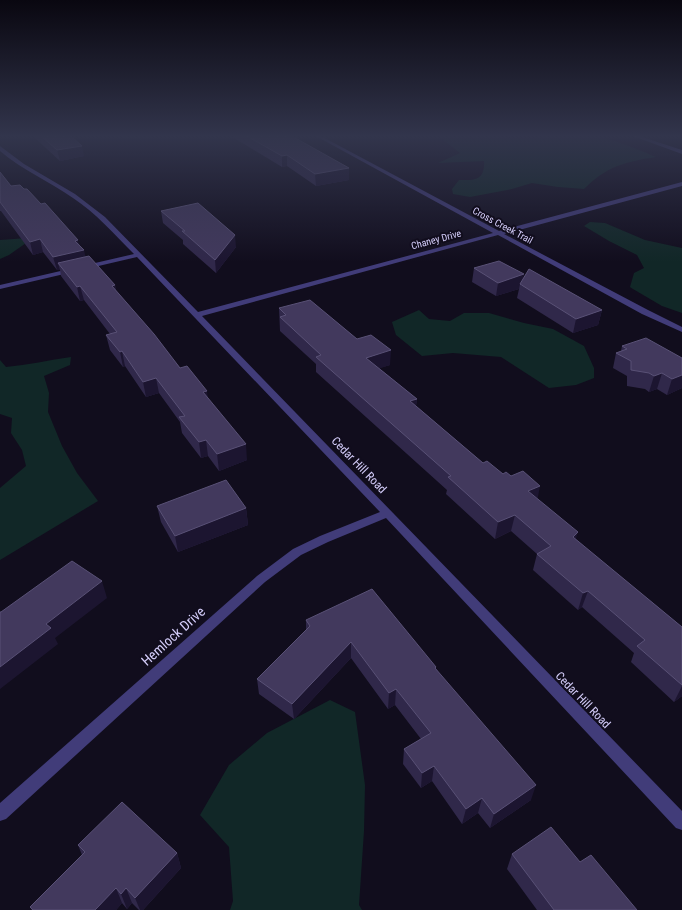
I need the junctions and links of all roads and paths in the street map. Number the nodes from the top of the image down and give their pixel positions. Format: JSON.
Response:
{"nodes":[{"id":1,"x":43,"y":177,"type":"edge"},
{"id":2,"x":395,"y":177,"type":"edge"},
{"id":3,"x":682,"y":184,"type":"edge"},
{"id":4,"x":498,"y":233,"type":"junction"},
{"id":5,"x":138,"y":255,"type":"junction"},
{"id":6,"x":0,"y":287,"type":"edge"},
{"id":7,"x":195,"y":315,"type":"junction"},
{"id":8,"x":682,"y":330,"type":"edge"},
{"id":9,"x":388,"y":513,"type":"junction"},
{"id":10,"x":0,"y":813,"type":"edge"},
{"id":11,"x":682,"y":822,"type":"edge"}],
"edges":[{"from":1,"to":5,"type":"street","name":"Cedar Hill Road"},
{"from":2,"to":4,"type":"street","name":"Cross Creek Trail"},
{"from":3,"to":4,"type":"street","name":"Chaney Drive"},
{"from":4,"to":7,"type":"street","name":"Chaney Drive"},
{"from":4,"to":8,"type":"street","name":"Cross Creek Trail"},
{"from":5,"to":6,"type":"street"},
{"from":5,"to":7,"type":"street","name":"Cedar Hill Road"},
{"from":7,"to":9,"type":"street","name":"Cedar Hill Road"},
{"from":9,"to":10,"type":"street","name":"Hemlock Drive"},
{"from":9,"to":11,"type":"street","name":"Cedar Hill Road"}]}
